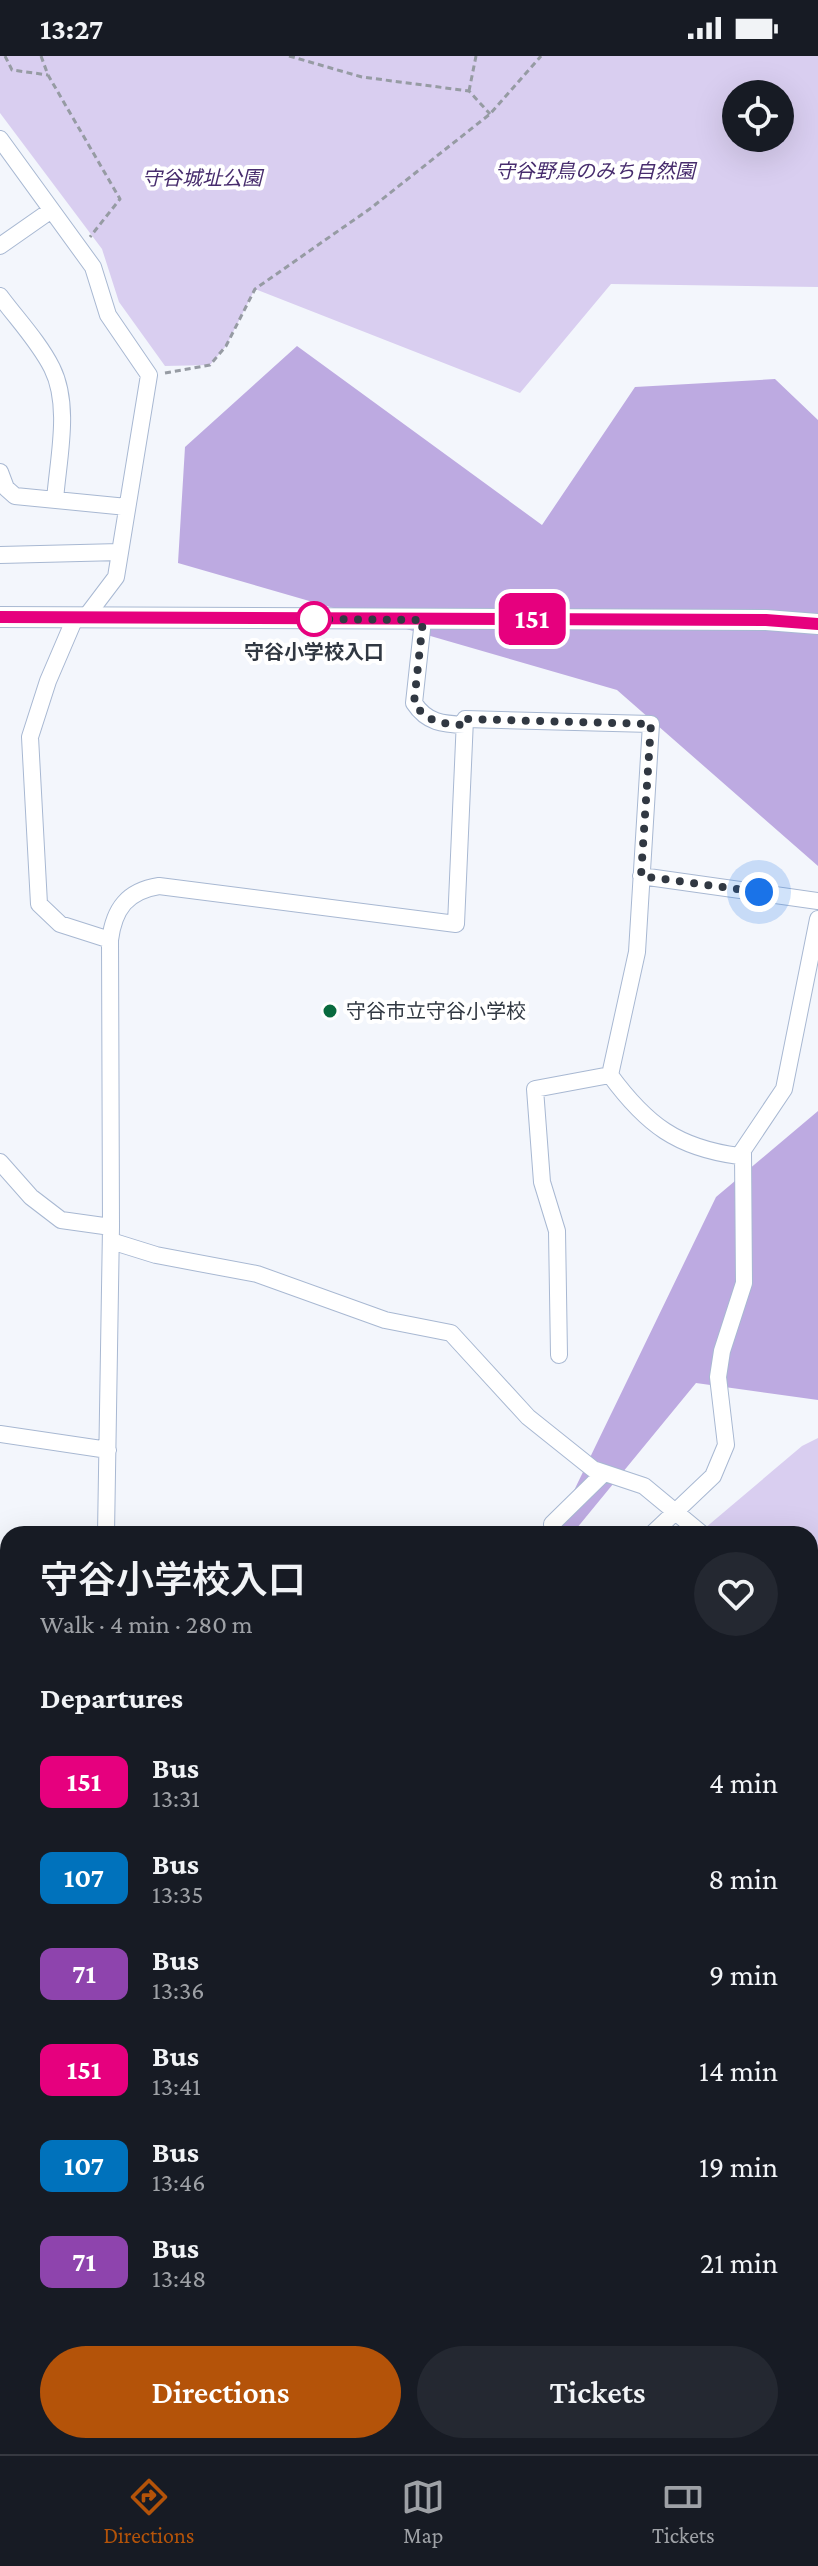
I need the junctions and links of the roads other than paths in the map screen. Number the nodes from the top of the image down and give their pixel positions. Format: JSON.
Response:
{"nodes":[{"id":1,"x":0,"y":139,"type":"edge"},
{"id":2,"x":50,"y":211,"type":"junction"},
{"id":3,"x":0,"y":246,"type":"edge"},
{"id":4,"x":0,"y":296,"type":"edge"},
{"id":5,"x":0,"y":472,"type":"edge"},
{"id":6,"x":55,"y":500,"type":"junction"},
{"id":7,"x":127,"y":507,"type":"junction"},
{"id":8,"x":120,"y":552,"type":"junction"},
{"id":9,"x":0,"y":555,"type":"edge"},
{"id":10,"x":0,"y":617,"type":"edge"},
{"id":11,"x":80,"y":618,"type":"junction"},
{"id":12,"x":423,"y":620,"type":"junction"},
{"id":13,"x":818,"y":624,"type":"edge"},
{"id":14,"x":465,"y":725,"type":"junction"},
{"id":15,"x":641,"y":876,"type":"junction"},
{"id":16,"x":818,"y":901,"type":"edge"},
{"id":17,"x":818,"y":919,"type":"edge"},
{"id":18,"x":110,"y":940,"type":"junction"},
{"id":19,"x":610,"y":1075,"type":"junction"},
{"id":20,"x":743,"y":1153,"type":"junction"},
{"id":21,"x":0,"y":1162,"type":"edge"},
{"id":22,"x":111,"y":1234,"type":"junction"},
{"id":23,"x":559,"y":1355,"type":"dead end"},
{"id":24,"x":0,"y":1434,"type":"edge"},
{"id":25,"x":108,"y":1450,"type":"junction"},
{"id":26,"x":604,"y":1473,"type":"junction"},
{"id":27,"x":675,"y":1511,"type":"junction"},
{"id":28,"x":106,"y":1526,"type":"edge"},
{"id":29,"x":552,"y":1526,"type":"edge"},
{"id":30,"x":660,"y":1526,"type":"edge"},
{"id":31,"x":693,"y":1526,"type":"edge"}],
"edges":[{"from":1,"to":2,"type":"street"},
{"from":2,"to":3,"type":"street"},
{"from":2,"to":7,"type":"street"},
{"from":4,"to":6,"type":"street"},
{"from":5,"to":6,"type":"street"},
{"from":6,"to":7,"type":"street"},
{"from":7,"to":8,"type":"street"},
{"from":8,"to":9,"type":"street"},
{"from":8,"to":11,"type":"street"},
{"from":10,"to":11,"type":"street"},
{"from":11,"to":12,"type":"street"},
{"from":11,"to":18,"type":"street"},
{"from":12,"to":13,"type":"street"},
{"from":12,"to":14,"type":"street"},
{"from":14,"to":15,"type":"street"},
{"from":14,"to":18,"type":"street"},
{"from":15,"to":16,"type":"street"},
{"from":15,"to":19,"type":"street"},
{"from":17,"to":20,"type":"street"},
{"from":18,"to":22,"type":"street"},
{"from":19,"to":20,"type":"street"},
{"from":19,"to":23,"type":"street"},
{"from":20,"to":27,"type":"street"},
{"from":21,"to":22,"type":"street"},
{"from":22,"to":25,"type":"street"},
{"from":22,"to":26,"type":"street"},
{"from":24,"to":25,"type":"street"},
{"from":25,"to":28,"type":"street"},
{"from":26,"to":27,"type":"street"},
{"from":26,"to":29,"type":"street"},
{"from":27,"to":30,"type":"street"},
{"from":27,"to":31,"type":"street"}]}
